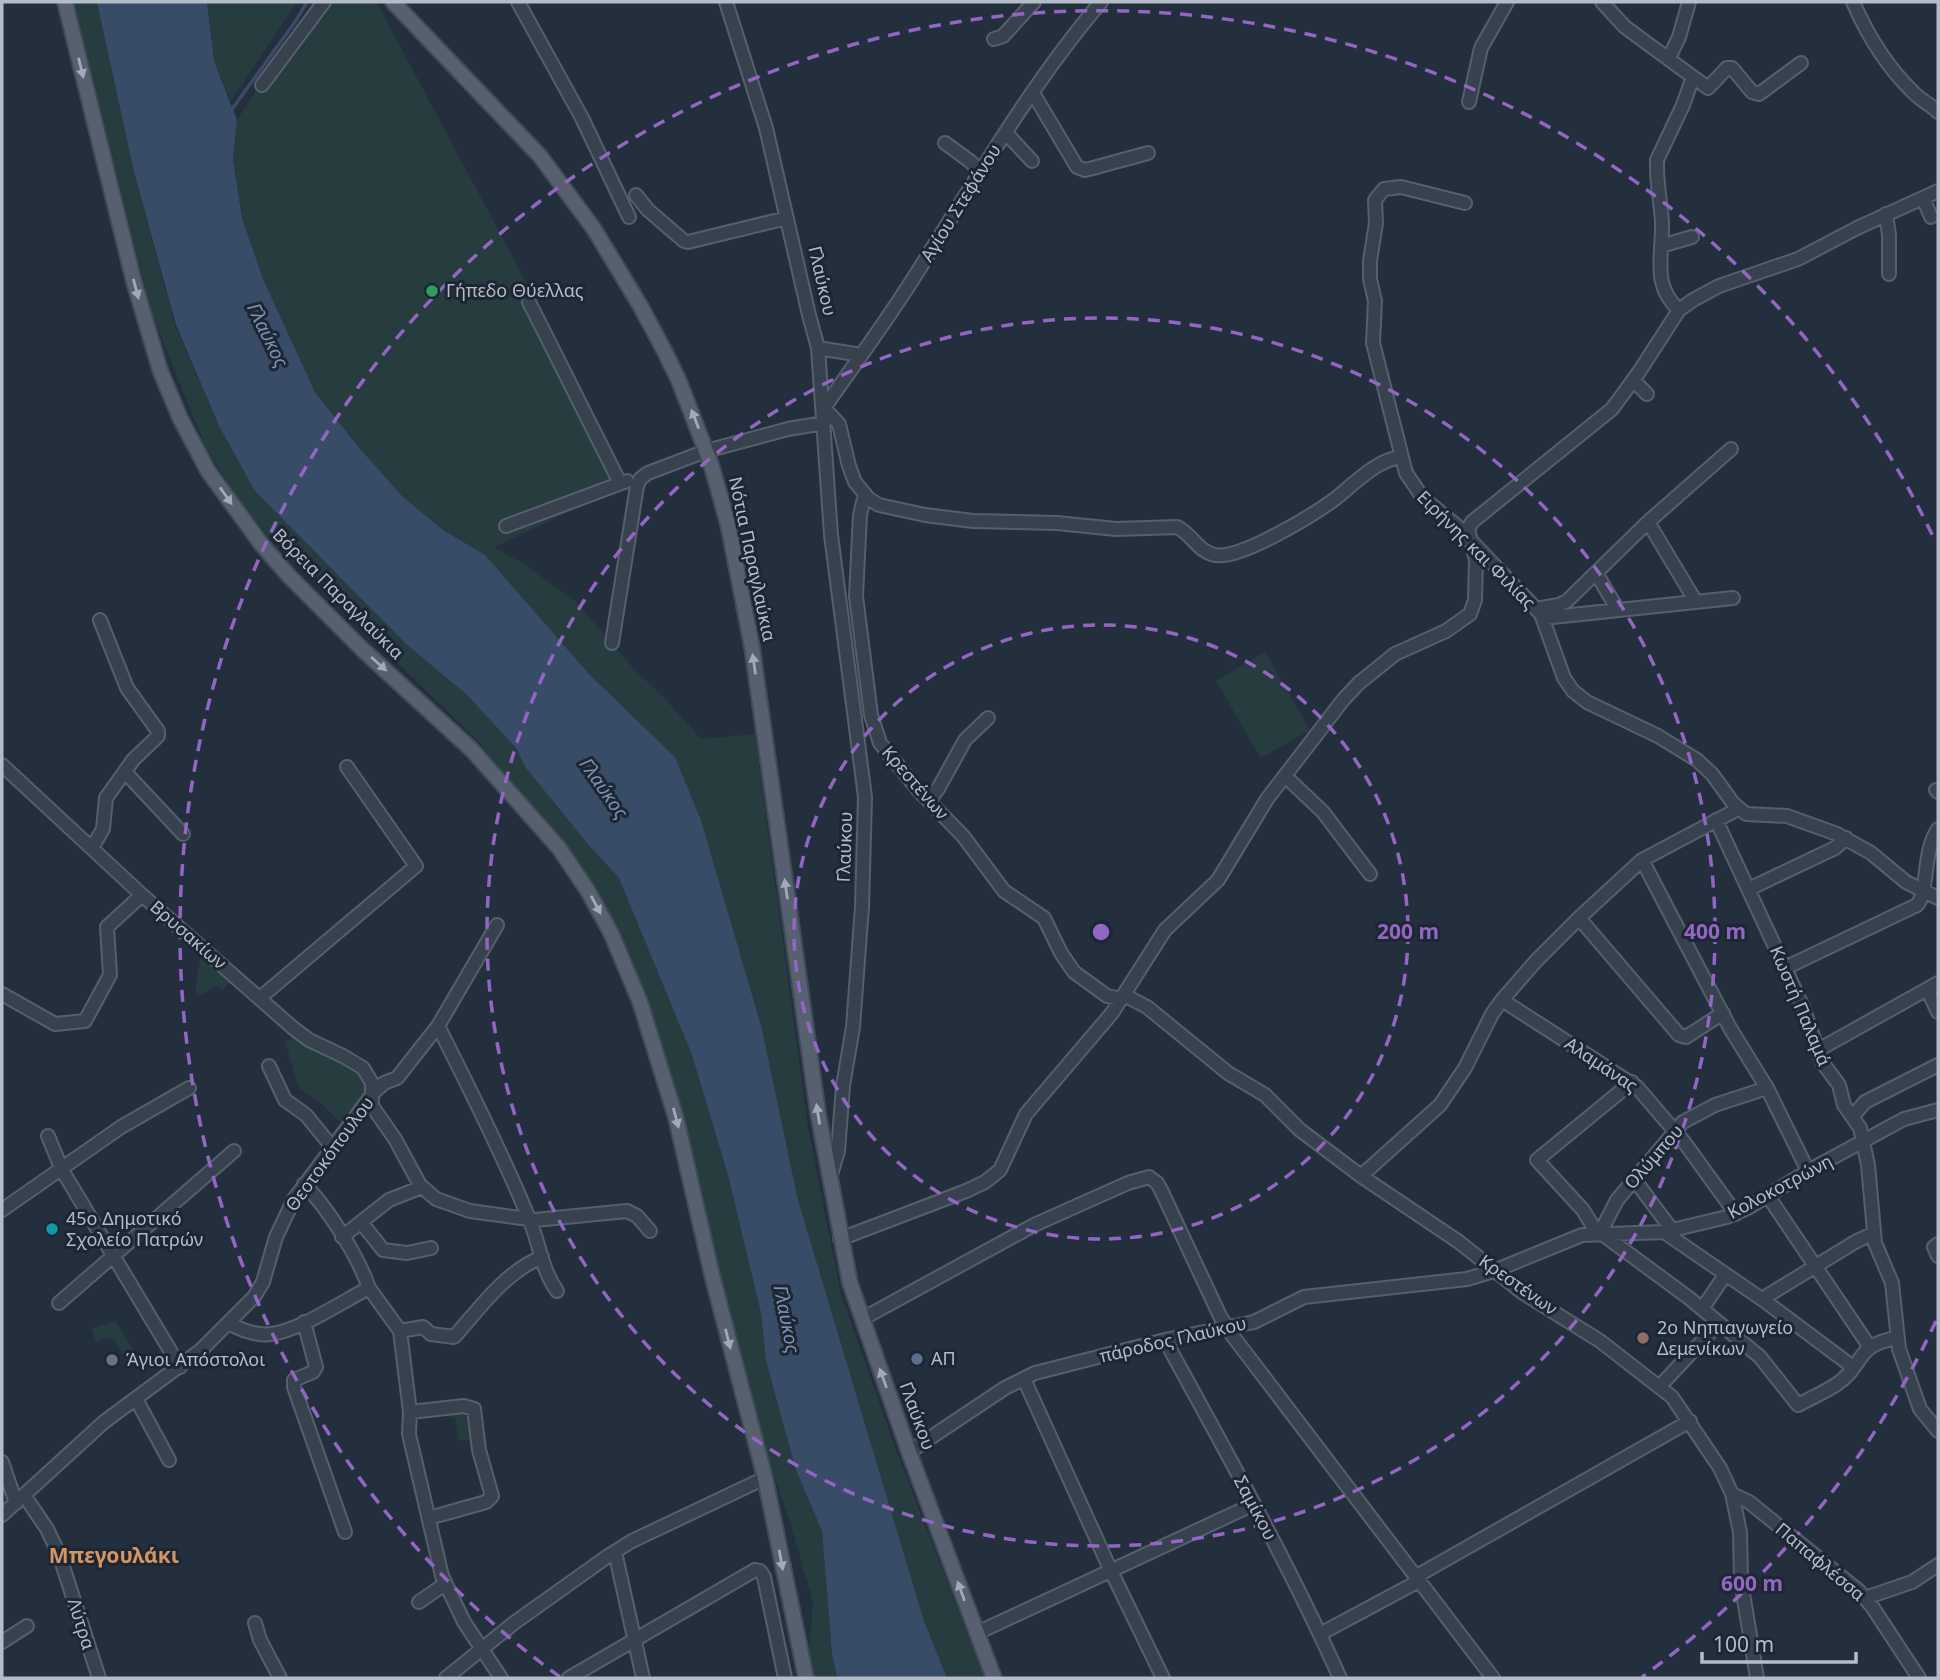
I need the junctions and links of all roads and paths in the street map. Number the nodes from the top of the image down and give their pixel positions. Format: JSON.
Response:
{"nodes":[{"id":1,"x":65,"y":2,"type":"edge"},
{"id":2,"x":324,"y":2,"type":"edge"},
{"id":3,"x":393,"y":2,"type":"edge"},
{"id":4,"x":517,"y":2,"type":"edge"},
{"id":5,"x":726,"y":2,"type":"edge"},
{"id":6,"x":1034,"y":2,"type":"edge"},
{"id":7,"x":1101,"y":2,"type":"edge"},
{"id":8,"x":1507,"y":2,"type":"edge"},
{"id":9,"x":1689,"y":2,"type":"edge"},
{"id":10,"x":1853,"y":2,"type":"edge"},
{"id":11,"x":1609,"y":5,"type":"edge"},
{"id":12,"x":994,"y":39,"type":"dead end"},
{"id":13,"x":1669,"y":58,"type":"junction"},
{"id":14,"x":1801,"y":63,"type":"dead end"},
{"id":15,"x":1693,"y":77,"type":"junction"},
{"id":16,"x":262,"y":85,"type":"dead end"},
{"id":17,"x":1033,"y":93,"type":"junction"},
{"id":18,"x":1469,"y":102,"type":"dead end"},
{"id":19,"x":1938,"y":112,"type":"edge"},
{"id":20,"x":1006,"y":133,"type":"junction"},
{"id":21,"x":944,"y":143,"type":"dead end"},
{"id":22,"x":1149,"y":153,"type":"dead end"},
{"id":23,"x":1032,"y":161,"type":"dead end"},
{"id":24,"x":980,"y":173,"type":"junction"},
{"id":25,"x":1938,"y":191,"type":"edge"},
{"id":26,"x":636,"y":195,"type":"dead end"},
{"id":27,"x":1923,"y":198,"type":"junction"},
{"id":28,"x":1465,"y":203,"type":"dead end"},
{"id":29,"x":1886,"y":214,"type":"junction"},
{"id":30,"x":629,"y":217,"type":"dead end"},
{"id":31,"x":1931,"y":217,"type":"dead end"},
{"id":32,"x":788,"y":218,"type":"junction"},
{"id":33,"x":1692,"y":237,"type":"dead end"},
{"id":34,"x":1661,"y":246,"type":"junction"},
{"id":35,"x":1889,"y":274,"type":"dead end"},
{"id":36,"x":530,"y":302,"type":"dead end"},
{"id":37,"x":1679,"y":310,"type":"junction"},
{"id":38,"x":818,"y":348,"type":"junction"},
{"id":39,"x":861,"y":355,"type":"junction"},
{"id":40,"x":1633,"y":380,"type":"junction"},
{"id":41,"x":1647,"y":394,"type":"dead end"},
{"id":42,"x":824,"y":408,"type":"junction"},
{"id":43,"x":824,"y":423,"type":"junction"},
{"id":44,"x":1731,"y":449,"type":"dead end"},
{"id":45,"x":706,"y":451,"type":"junction"},
{"id":46,"x":1402,"y":457,"type":"junction"},
{"id":47,"x":639,"y":480,"type":"junction"},
{"id":48,"x":620,"y":483,"type":"junction"},
{"id":49,"x":865,"y":494,"type":"junction"},
{"id":50,"x":1648,"y":522,"type":"junction"},
{"id":51,"x":506,"y":526,"type":"dead end"},
{"id":52,"x":1472,"y":542,"type":"junction"},
{"id":53,"x":1596,"y":573,"type":"junction"},
{"id":54,"x":1733,"y":598,"type":"dead end"},
{"id":55,"x":1696,"y":602,"type":"junction"},
{"id":56,"x":1618,"y":610,"type":"junction"},
{"id":57,"x":1539,"y":613,"type":"junction"},
{"id":58,"x":100,"y":620,"type":"dead end"},
{"id":59,"x":612,"y":643,"type":"dead end"},
{"id":60,"x":988,"y":718,"type":"dead end"},
{"id":61,"x":2,"y":765,"type":"edge"},
{"id":62,"x":347,"y":767,"type":"dead end"},
{"id":63,"x":125,"y":772,"type":"junction"},
{"id":64,"x":1285,"y":776,"type":"junction"},
{"id":65,"x":929,"y":800,"type":"junction"},
{"id":66,"x":1738,"y":808,"type":"junction"},
{"id":67,"x":1716,"y":820,"type":"junction"},
{"id":68,"x":1938,"y":829,"type":"edge"},
{"id":69,"x":183,"y":834,"type":"dead end"},
{"id":70,"x":1846,"y":838,"type":"junction"},
{"id":71,"x":92,"y":848,"type":"junction"},
{"id":72,"x":1642,"y":860,"type":"junction"},
{"id":73,"x":1370,"y":874,"type":"dead end"},
{"id":74,"x":1748,"y":888,"type":"junction"},
{"id":75,"x":1924,"y":891,"type":"junction"},
{"id":76,"x":142,"y":895,"type":"junction"},
{"id":77,"x":1938,"y":898,"type":"edge"},
{"id":78,"x":1579,"y":918,"type":"junction"},
{"id":79,"x":498,"y":925,"type":"dead end"},
{"id":80,"x":1785,"y":968,"type":"junction"},
{"id":81,"x":1933,"y":986,"type":"edge"},
{"id":82,"x":2,"y":994,"type":"edge"},
{"id":83,"x":1123,"y":997,"type":"junction"},
{"id":84,"x":261,"y":998,"type":"junction"},
{"id":85,"x":1502,"y":1000,"type":"junction"},
{"id":86,"x":1938,"y":1012,"type":"edge"},
{"id":87,"x":1723,"y":1013,"type":"junction"},
{"id":88,"x":438,"y":1026,"type":"junction"},
{"id":89,"x":1818,"y":1050,"type":"junction"},
{"id":90,"x":1938,"y":1065,"type":"edge"},
{"id":91,"x":269,"y":1066,"type":"dead end"},
{"id":92,"x":1632,"y":1082,"type":"junction"},
{"id":93,"x":189,"y":1088,"type":"dead end"},
{"id":94,"x":1767,"y":1088,"type":"junction"},
{"id":95,"x":371,"y":1096,"type":"junction"},
{"id":96,"x":1938,"y":1110,"type":"edge"},
{"id":97,"x":1853,"y":1116,"type":"junction"},
{"id":98,"x":1675,"y":1131,"type":"junction"},
{"id":99,"x":48,"y":1136,"type":"dead end"},
{"id":100,"x":1864,"y":1143,"type":"junction"},
{"id":101,"x":332,"y":1147,"type":"junction"},
{"id":102,"x":234,"y":1151,"type":"dead end"},
{"id":103,"x":62,"y":1170,"type":"junction"},
{"id":104,"x":1808,"y":1171,"type":"junction"},
{"id":105,"x":1361,"y":1176,"type":"junction"},
{"id":106,"x":1634,"y":1179,"type":"junction"},
{"id":107,"x":829,"y":1181,"type":"junction"},
{"id":108,"x":303,"y":1184,"type":"junction"},
{"id":109,"x":422,"y":1187,"type":"junction"},
{"id":110,"x":1768,"y":1196,"type":"junction"},
{"id":111,"x":2,"y":1210,"type":"edge"},
{"id":112,"x":1736,"y":1214,"type":"junction"},
{"id":113,"x":530,"y":1220,"type":"junction"},
{"id":114,"x":361,"y":1222,"type":"junction"},
{"id":115,"x":650,"y":1231,"type":"dead end"},
{"id":116,"x":1668,"y":1231,"type":"junction"},
{"id":117,"x":1600,"y":1233,"type":"junction"},
{"id":118,"x":1874,"y":1233,"type":"junction"},
{"id":119,"x":342,"y":1237,"type":"junction"},
{"id":120,"x":840,"y":1239,"type":"junction"},
{"id":121,"x":1938,"y":1244,"type":"edge"},
{"id":122,"x":431,"y":1248,"type":"dead end"},
{"id":123,"x":113,"y":1255,"type":"junction"},
{"id":124,"x":542,"y":1256,"type":"junction"},
{"id":125,"x":1938,"y":1256,"type":"edge"},
{"id":126,"x":1815,"y":1266,"type":"junction"},
{"id":127,"x":1494,"y":1271,"type":"junction"},
{"id":128,"x":1725,"y":1275,"type":"junction"},
{"id":129,"x":369,"y":1288,"type":"junction"},
{"id":130,"x":556,"y":1291,"type":"dead end"},
{"id":131,"x":1762,"y":1300,"type":"junction"},
{"id":132,"x":59,"y":1303,"type":"dead end"},
{"id":133,"x":1702,"y":1309,"type":"junction"},
{"id":134,"x":862,"y":1319,"type":"junction"},
{"id":135,"x":304,"y":1322,"type":"junction"},
{"id":136,"x":1719,"y":1323,"type":"junction"},
{"id":137,"x":229,"y":1324,"type":"junction"},
{"id":138,"x":1226,"y":1326,"type":"junction"},
{"id":139,"x":400,"y":1331,"type":"junction"},
{"id":140,"x":1897,"y":1338,"type":"junction"},
{"id":141,"x":1165,"y":1340,"type":"junction"},
{"id":142,"x":1869,"y":1346,"type":"junction"},
{"id":143,"x":180,"y":1367,"type":"junction"},
{"id":144,"x":1853,"y":1367,"type":"junction"},
{"id":145,"x":1024,"y":1379,"type":"junction"},
{"id":146,"x":1660,"y":1386,"type":"junction"},
{"id":147,"x":136,"y":1399,"type":"junction"},
{"id":148,"x":410,"y":1412,"type":"junction"},
{"id":149,"x":1690,"y":1421,"type":"junction"},
{"id":150,"x":1938,"y":1431,"type":"edge"},
{"id":151,"x":909,"y":1452,"type":"junction"},
{"id":152,"x":169,"y":1460,"type":"dead end"},
{"id":153,"x":2,"y":1462,"type":"edge"},
{"id":154,"x":765,"y":1478,"type":"junction"},
{"id":155,"x":1732,"y":1494,"type":"junction"},
{"id":156,"x":20,"y":1499,"type":"junction"},
{"id":157,"x":1254,"y":1504,"type":"junction"},
{"id":158,"x":2,"y":1515,"type":"edge"},
{"id":159,"x":429,"y":1518,"type":"junction"},
{"id":160,"x":345,"y":1532,"type":"dead end"},
{"id":161,"x":615,"y":1552,"type":"junction"},
{"id":162,"x":1938,"y":1565,"type":"edge"},
{"id":163,"x":1111,"y":1571,"type":"junction"},
{"id":164,"x":1417,"y":1579,"type":"junction"},
{"id":165,"x":445,"y":1584,"type":"junction"},
{"id":166,"x":1865,"y":1598,"type":"junction"},
{"id":167,"x":419,"y":1602,"type":"dead end"},
{"id":168,"x":256,"y":1623,"type":"dead end"},
{"id":169,"x":27,"y":1626,"type":"dead end"},
{"id":170,"x":977,"y":1633,"type":"junction"},
{"id":171,"x":1320,"y":1634,"type":"junction"},
{"id":172,"x":633,"y":1641,"type":"junction"},
{"id":173,"x":2,"y":1642,"type":"edge"},
{"id":174,"x":481,"y":1648,"type":"junction"},
{"id":175,"x":99,"y":1678,"type":"edge"},
{"id":176,"x":279,"y":1678,"type":"edge"},
{"id":177,"x":446,"y":1678,"type":"edge"},
{"id":178,"x":501,"y":1678,"type":"edge"},
{"id":179,"x":569,"y":1678,"type":"edge"},
{"id":180,"x":643,"y":1678,"type":"edge"},
{"id":181,"x":785,"y":1678,"type":"edge"},
{"id":182,"x":806,"y":1678,"type":"edge"},
{"id":183,"x":994,"y":1678,"type":"edge"},
{"id":184,"x":1163,"y":1678,"type":"edge"},
{"id":185,"x":1340,"y":1678,"type":"edge"},
{"id":186,"x":1493,"y":1678,"type":"edge"},
{"id":187,"x":1757,"y":1678,"type":"edge"},
{"id":188,"x":1919,"y":1678,"type":"edge"}],
"edges":[{"from":1,"to":154,"type":"main road","name":"Βόρεια Παραγλαύκια","one_way":true},
{"from":2,"to":16,"type":"street"},
{"from":45,"to":3,"type":"main road","name":"Νότια Παραγλαύκια","one_way":true},
{"from":4,"to":30,"type":"street"},
{"from":5,"to":32,"type":"street","name":"Γλαύκου"},
{"from":6,"to":12,"type":"street"},
{"from":7,"to":17,"type":"street","name":"Αγίου Στεφάνου"},
{"from":8,"to":18,"type":"street"},
{"from":9,"to":13,"type":"street"},
{"from":10,"to":19,"type":"street"},
{"from":11,"to":13,"type":"street"},
{"from":13,"to":15,"type":"street"},
{"from":14,"to":15,"type":"street"},
{"from":15,"to":34,"type":"street"},
{"from":17,"to":20,"type":"street","name":"Αγίου Στεφάνου"},
{"from":17,"to":22,"type":"street"},
{"from":20,"to":23,"type":"street"},
{"from":20,"to":24,"type":"street","name":"Αγίου Στεφάνου"},
{"from":21,"to":24,"type":"street"},
{"from":24,"to":39,"type":"street","name":"Αγίου Στεφάνου"},
{"from":25,"to":27,"type":"street"},
{"from":26,"to":32,"type":"street"},
{"from":27,"to":29,"type":"street"},
{"from":27,"to":31,"type":"street"},
{"from":28,"to":46,"type":"street","name":"Ειρήνης και Φιλίας"},
{"from":29,"to":35,"type":"street"},
{"from":29,"to":37,"type":"street"},
{"from":32,"to":38,"type":"street","name":"Γλαύκου"},
{"from":33,"to":34,"type":"street"},
{"from":34,"to":37,"type":"street"},
{"from":36,"to":48,"type":"street"},
{"from":37,"to":40,"type":"street"},
{"from":38,"to":39,"type":"street"},
{"from":38,"to":42,"type":"street","name":"Γλαύκου"},
{"from":39,"to":42,"type":"street","name":"Αγίου Στεφάνου"},
{"from":40,"to":41,"type":"street"},
{"from":40,"to":52,"type":"street"},
{"from":42,"to":43,"type":"street","name":"Γλαύκου"},
{"from":42,"to":49,"type":"street"},
{"from":43,"to":45,"type":"street"},
{"from":43,"to":107,"type":"street","name":"Γλαύκου"},
{"from":44,"to":50,"type":"street"},
{"from":45,"to":47,"type":"street"},
{"from":107,"to":45,"type":"main road","name":"Νότια Παραγλαύκια","one_way":true},
{"from":46,"to":49,"type":"street"},
{"from":46,"to":52,"type":"street","name":"Ειρήνης και Φιλίας"},
{"from":47,"to":48,"type":"street"},
{"from":47,"to":59,"type":"street"},
{"from":48,"to":51,"type":"street"},
{"from":49,"to":65,"type":"street","name":"Κρεστένων"},
{"from":50,"to":53,"type":"street"},
{"from":50,"to":55,"type":"street"},
{"from":52,"to":57,"type":"street","name":"Ειρήνης και Φιλίας"},
{"from":52,"to":64,"type":"street"},
{"from":53,"to":56,"type":"street"},
{"from":53,"to":57,"type":"street"},
{"from":54,"to":55,"type":"street"},
{"from":55,"to":56,"type":"street"},
{"from":56,"to":57,"type":"street"},
{"from":57,"to":66,"type":"street","name":"Ειρήνης και Φιλίας"},
{"from":58,"to":63,"type":"street"},
{"from":60,"to":65,"type":"street"},
{"from":61,"to":71,"type":"street","name":"Βρυσακίων"},
{"from":62,"to":84,"type":"street"},
{"from":63,"to":69,"type":"street"},
{"from":63,"to":71,"type":"street"},
{"from":64,"to":73,"type":"street"},
{"from":64,"to":83,"type":"street"},
{"from":65,"to":83,"type":"street","name":"Κρεστένων"},
{"from":66,"to":67,"type":"street"},
{"from":66,"to":70,"type":"street"},
{"from":67,"to":72,"type":"street"},
{"from":67,"to":74,"type":"street","name":"Κωστή Παλαμά"},
{"from":68,"to":75,"type":"street"},
{"from":70,"to":74,"type":"street"},
{"from":70,"to":75,"type":"street"},
{"from":71,"to":76,"type":"street","name":"Βρυσακίων"},
{"from":72,"to":78,"type":"street"},
{"from":72,"to":87,"type":"street"},
{"from":74,"to":80,"type":"street","name":"Κωστή Παλαμά"},
{"from":75,"to":77,"type":"street"},
{"from":75,"to":80,"type":"street"},
{"from":76,"to":82,"type":"street"},
{"from":76,"to":84,"type":"street","name":"Βρυσακίων"},
{"from":78,"to":85,"type":"street"},
{"from":78,"to":87,"type":"street"},
{"from":79,"to":88,"type":"street","name":"Θεοτοκόπουλου"},
{"from":80,"to":89,"type":"street","name":"Κωστή Παλαμά"},
{"from":81,"to":86,"type":"street"},
{"from":81,"to":89,"type":"street"},
{"from":83,"to":105,"type":"street","name":"Κρεστένων"},
{"from":83,"to":120,"type":"street"},
{"from":84,"to":95,"type":"street","name":"Βρυσακίων"},
{"from":85,"to":92,"type":"street","name":"Αλαμάνας"},
{"from":85,"to":105,"type":"street"},
{"from":87,"to":94,"type":"street"},
{"from":88,"to":95,"type":"street","name":"Θεοτοκόπουλου"},
{"from":88,"to":113,"type":"street"},
{"from":89,"to":97,"type":"street","name":"Κωστή Παλαμά"},
{"from":90,"to":97,"type":"street"},
{"from":91,"to":101,"type":"street"},
{"from":92,"to":98,"type":"street","name":"Αλαμάνας"},
{"from":92,"to":117,"type":"street"},
{"from":93,"to":103,"type":"street"},
{"from":94,"to":98,"type":"street","name":"Ολύμπου"},
{"from":94,"to":104,"type":"street"},
{"from":95,"to":101,"type":"street","name":"Θεοτοκόπουλου"},
{"from":95,"to":109,"type":"street","name":"Βρυσακίων"},
{"from":96,"to":100,"type":"street","name":"Κολοκοτρώνη"},
{"from":97,"to":100,"type":"street","name":"Κωστή Παλαμά"},
{"from":98,"to":106,"type":"street","name":"Ολύμπου"},
{"from":98,"to":112,"type":"street","name":"Αλαμάνας"},
{"from":99,"to":103,"type":"street"},
{"from":100,"to":104,"type":"street","name":"Κολοκοτρώνη"},
{"from":100,"to":118,"type":"street","name":"Κωστή Παλαμά"},
{"from":101,"to":108,"type":"street","name":"Θεοτοκόπουλου"},
{"from":102,"to":123,"type":"street"},
{"from":103,"to":111,"type":"street"},
{"from":103,"to":123,"type":"street"},
{"from":104,"to":110,"type":"street","name":"Κολοκοτρώνη"},
{"from":105,"to":127,"type":"street","name":"Κρεστένων"},
{"from":106,"to":116,"type":"street"},
{"from":106,"to":117,"type":"street","name":"Ολύμπου"},
{"from":107,"to":120,"type":"main road","name":"Γλαύκου"},
{"from":108,"to":119,"type":"street"},
{"from":108,"to":137,"type":"street","name":"Θεοτοκόπουλου"},
{"from":109,"to":113,"type":"street"},
{"from":109,"to":114,"type":"street"},
{"from":110,"to":112,"type":"street","name":"Κολοκοτρώνη"},
{"from":110,"to":126,"type":"street"},
{"from":112,"to":116,"type":"street","name":"Κολοκοτρώνη"},
{"from":113,"to":115,"type":"street"},
{"from":113,"to":124,"type":"street"},
{"from":114,"to":119,"type":"street"},
{"from":114,"to":122,"type":"street"},
{"from":116,"to":117,"type":"street","name":"Κολοκοτρώνη"},
{"from":116,"to":128,"type":"street"},
{"from":117,"to":127,"type":"street","name":"Κολοκοτρώνη"},
{"from":117,"to":133,"type":"street"},
{"from":118,"to":126,"type":"street"},
{"from":118,"to":140,"type":"street","name":"Κωστή Παλαμά"},
{"from":119,"to":129,"type":"street"},
{"from":120,"to":134,"type":"main road","name":"Γλαύκου"},
{"from":121,"to":125,"type":"street"},
{"from":123,"to":132,"type":"street"},
{"from":123,"to":143,"type":"street"},
{"from":124,"to":130,"type":"street"},
{"from":124,"to":139,"type":"street"},
{"from":126,"to":131,"type":"street"},
{"from":126,"to":142,"type":"street"},
{"from":127,"to":138,"type":"street","name":"πάροδος Γλαύκου"},
{"from":127,"to":146,"type":"street","name":"Κρεστένων"},
{"from":128,"to":131,"type":"street"},
{"from":128,"to":133,"type":"street"},
{"from":129,"to":135,"type":"street"},
{"from":129,"to":139,"type":"street"},
{"from":131,"to":144,"type":"street"},
{"from":133,"to":136,"type":"street"},
{"from":134,"to":138,"type":"street"},
{"from":151,"to":134,"type":"main road","name":"Γλαύκου","one_way":true},
{"from":135,"to":137,"type":"street"},
{"from":135,"to":160,"type":"street"},
{"from":136,"to":144,"type":"street"},
{"from":136,"to":146,"type":"street"},
{"from":137,"to":143,"type":"street","name":"Θεοτοκόπουλου"},
{"from":138,"to":141,"type":"street","name":"πάροδος Γλαύκου"},
{"from":138,"to":164,"type":"street"},
{"from":139,"to":148,"type":"street"},
{"from":140,"to":142,"type":"street"},
{"from":140,"to":150,"type":"street","name":"Κωστή Παλαμά"},
{"from":141,"to":145,"type":"street","name":"πάροδος Γλαύκου"},
{"from":141,"to":157,"type":"street","name":"Σαμίκου"},
{"from":142,"to":144,"type":"street"},
{"from":143,"to":147,"type":"street","name":"Θεοτοκόπουλου"},
{"from":145,"to":151,"type":"street","name":"πάροδος Γλαύκου"},
{"from":145,"to":163,"type":"street"},
{"from":146,"to":149,"type":"street","name":"Κρεστένων"},
{"from":147,"to":152,"type":"street"},
{"from":147,"to":156,"type":"street","name":"Θεοτοκόπουλου"},
{"from":148,"to":159,"type":"street"},
{"from":148,"to":159,"type":"street"},
{"from":149,"to":155,"type":"street","name":"Κρεστένων"},
{"from":149,"to":164,"type":"street"},
{"from":170,"to":151,"type":"main road","name":"Γλαύκου","one_way":true},
{"from":153,"to":156,"type":"street","name":"Λύτρα"},
{"from":154,"to":161,"type":"street"},
{"from":154,"to":182,"type":"main road","name":"Βόρεια Παραγλαύκια","one_way":true},
{"from":155,"to":166,"type":"street","name":"Παπαφλέσσα"},
{"from":155,"to":187,"type":"street","name":"Κρεστένων"},
{"from":156,"to":158,"type":"street","name":"Θεοτοκόπουλου"},
{"from":156,"to":175,"type":"street","name":"Λύτρα"},
{"from":157,"to":163,"type":"street"},
{"from":157,"to":171,"type":"street","name":"Σαμίκου"},
{"from":159,"to":165,"type":"street"},
{"from":161,"to":172,"type":"street"},
{"from":161,"to":174,"type":"street"},
{"from":162,"to":166,"type":"street"},
{"from":163,"to":170,"type":"street"},
{"from":163,"to":184,"type":"street"},
{"from":164,"to":171,"type":"street"},
{"from":164,"to":186,"type":"street"},
{"from":165,"to":167,"type":"street"},
{"from":165,"to":174,"type":"street"},
{"from":166,"to":188,"type":"street","name":"Παπαφλέσσα"},
{"from":168,"to":176,"type":"street"},
{"from":169,"to":173,"type":"street"},
{"from":170,"to":183,"type":"main road","name":"Γλαύκου"},
{"from":171,"to":185,"type":"street","name":"Σαμίκου"},
{"from":172,"to":179,"type":"street"},
{"from":172,"to":180,"type":"street"},
{"from":172,"to":181,"type":"street"},
{"from":174,"to":177,"type":"street"},
{"from":174,"to":178,"type":"street"}]}
